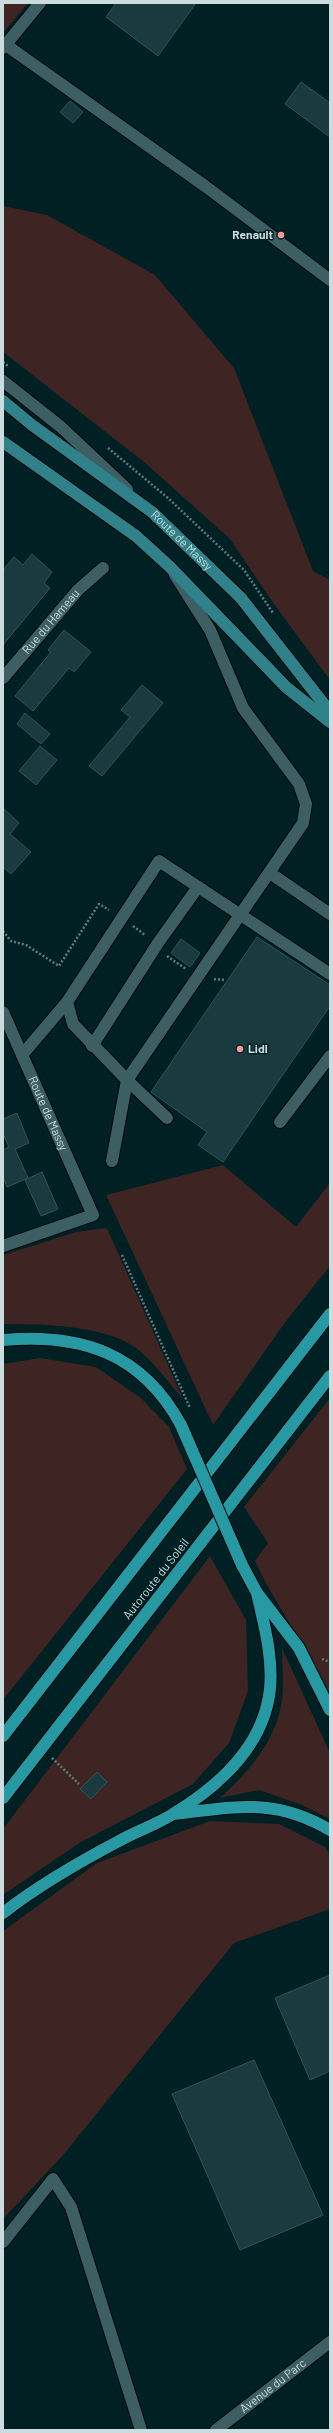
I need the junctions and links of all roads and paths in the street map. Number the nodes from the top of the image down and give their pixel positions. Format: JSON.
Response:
{"nodes":[{"id":1,"x":40,"y":3,"type":"edge"},
{"id":2,"x":5,"y":47,"type":"edge"},
{"id":3,"x":330,"y":280,"type":"edge"},
{"id":4,"x":3,"y":381,"type":"edge"},
{"id":5,"x":3,"y":401,"type":"edge"},
{"id":6,"x":3,"y":442,"type":"edge"},
{"id":7,"x":152,"y":512,"type":"junction"},
{"id":8,"x":169,"y":566,"type":"junction"},
{"id":9,"x":103,"y":568,"type":"dead end"},
{"id":10,"x":3,"y":678,"type":"edge"},
{"id":11,"x":330,"y":712,"type":"edge"},
{"id":12,"x":330,"y":722,"type":"edge"},
{"id":13,"x":270,"y":873,"type":"junction"},
{"id":14,"x":198,"y":887,"type":"junction"},
{"id":15,"x":330,"y":914,"type":"edge"},
{"id":16,"x":241,"y":915,"type":"junction"},
{"id":17,"x":330,"y":974,"type":"edge"},
{"id":18,"x":67,"y":1002,"type":"junction"},
{"id":19,"x":3,"y":1012,"type":"edge"},
{"id":20,"x":92,"y":1046,"type":"junction"},
{"id":21,"x":22,"y":1055,"type":"junction"},
{"id":22,"x":330,"y":1056,"type":"edge"},
{"id":23,"x":127,"y":1080,"type":"junction"},
{"id":24,"x":167,"y":1118,"type":"dead end"},
{"id":25,"x":280,"y":1122,"type":"dead end"},
{"id":26,"x":112,"y":1161,"type":"dead end"},
{"id":27,"x":3,"y":1246,"type":"edge"},
{"id":28,"x":122,"y":1255,"type":"dead end"},
{"id":29,"x":330,"y":1314,"type":"edge"},
{"id":30,"x":3,"y":1340,"type":"edge"},
{"id":31,"x":330,"y":1376,"type":"edge"},
{"id":32,"x":192,"y":1412,"type":"dead end"},
{"id":33,"x":257,"y":1593,"type":"junction"},
{"id":34,"x":330,"y":1710,"type":"edge"},
{"id":35,"x":3,"y":1736,"type":"edge"},
{"id":36,"x":42,"y":1748,"type":"junction"},
{"id":37,"x":79,"y":1784,"type":"dead end"},
{"id":38,"x":3,"y":1798,"type":"edge"},
{"id":39,"x":173,"y":1814,"type":"junction"},
{"id":40,"x":330,"y":1830,"type":"edge"},
{"id":41,"x":3,"y":1913,"type":"edge"},
{"id":42,"x":3,"y":2242,"type":"edge"},
{"id":43,"x":330,"y":2342,"type":"edge"},
{"id":44,"x":141,"y":2430,"type":"edge"},
{"id":45,"x":216,"y":2430,"type":"edge"}],
"edges":[{"from":1,"to":2,"type":"street"},
{"from":2,"to":3,"type":"street"},
{"from":4,"to":7,"type":"street"},
{"from":5,"to":7,"type":"main road","name":"Route de Massy"},
{"from":6,"to":8,"type":"main road"},
{"from":7,"to":11,"type":"main road","name":"Route de Massy"},
{"from":8,"to":12,"type":"main road"},
{"from":8,"to":13,"type":"street"},
{"from":9,"to":10,"type":"street","name":"Rue du Hameau"},
{"from":13,"to":15,"type":"street"},
{"from":13,"to":16,"type":"street"},
{"from":14,"to":16,"type":"street"},
{"from":14,"to":18,"type":"street"},
{"from":14,"to":20,"type":"street"},
{"from":16,"to":17,"type":"street"},
{"from":16,"to":23,"type":"street"},
{"from":18,"to":20,"type":"street"},
{"from":18,"to":21,"type":"street"},
{"from":19,"to":21,"type":"street","name":"Route de Massy"},
{"from":20,"to":23,"type":"street"},
{"from":21,"to":27,"type":"street","name":"Route de Massy"},
{"from":22,"to":25,"type":"street"},
{"from":23,"to":24,"type":"street"},
{"from":23,"to":26,"type":"street"},
{"from":28,"to":32,"type":"path"},
{"from":29,"to":35,"type":"highway","name":"Autoroute du Soleil"},
{"from":30,"to":33,"type":"highway","bridge":true},
{"from":31,"to":36,"type":"highway","name":"Autoroute du Soleil"},
{"from":33,"to":34,"type":"highway"},
{"from":33,"to":39,"type":"highway"},
{"from":36,"to":37,"type":"path"},
{"from":36,"to":38,"type":"highway","name":"Autoroute du Soleil"},
{"from":39,"to":40,"type":"highway"},
{"from":39,"to":41,"type":"highway"},
{"from":42,"to":44,"type":"street"},
{"from":43,"to":45,"type":"street","name":"Avenue du Parc"}]}
